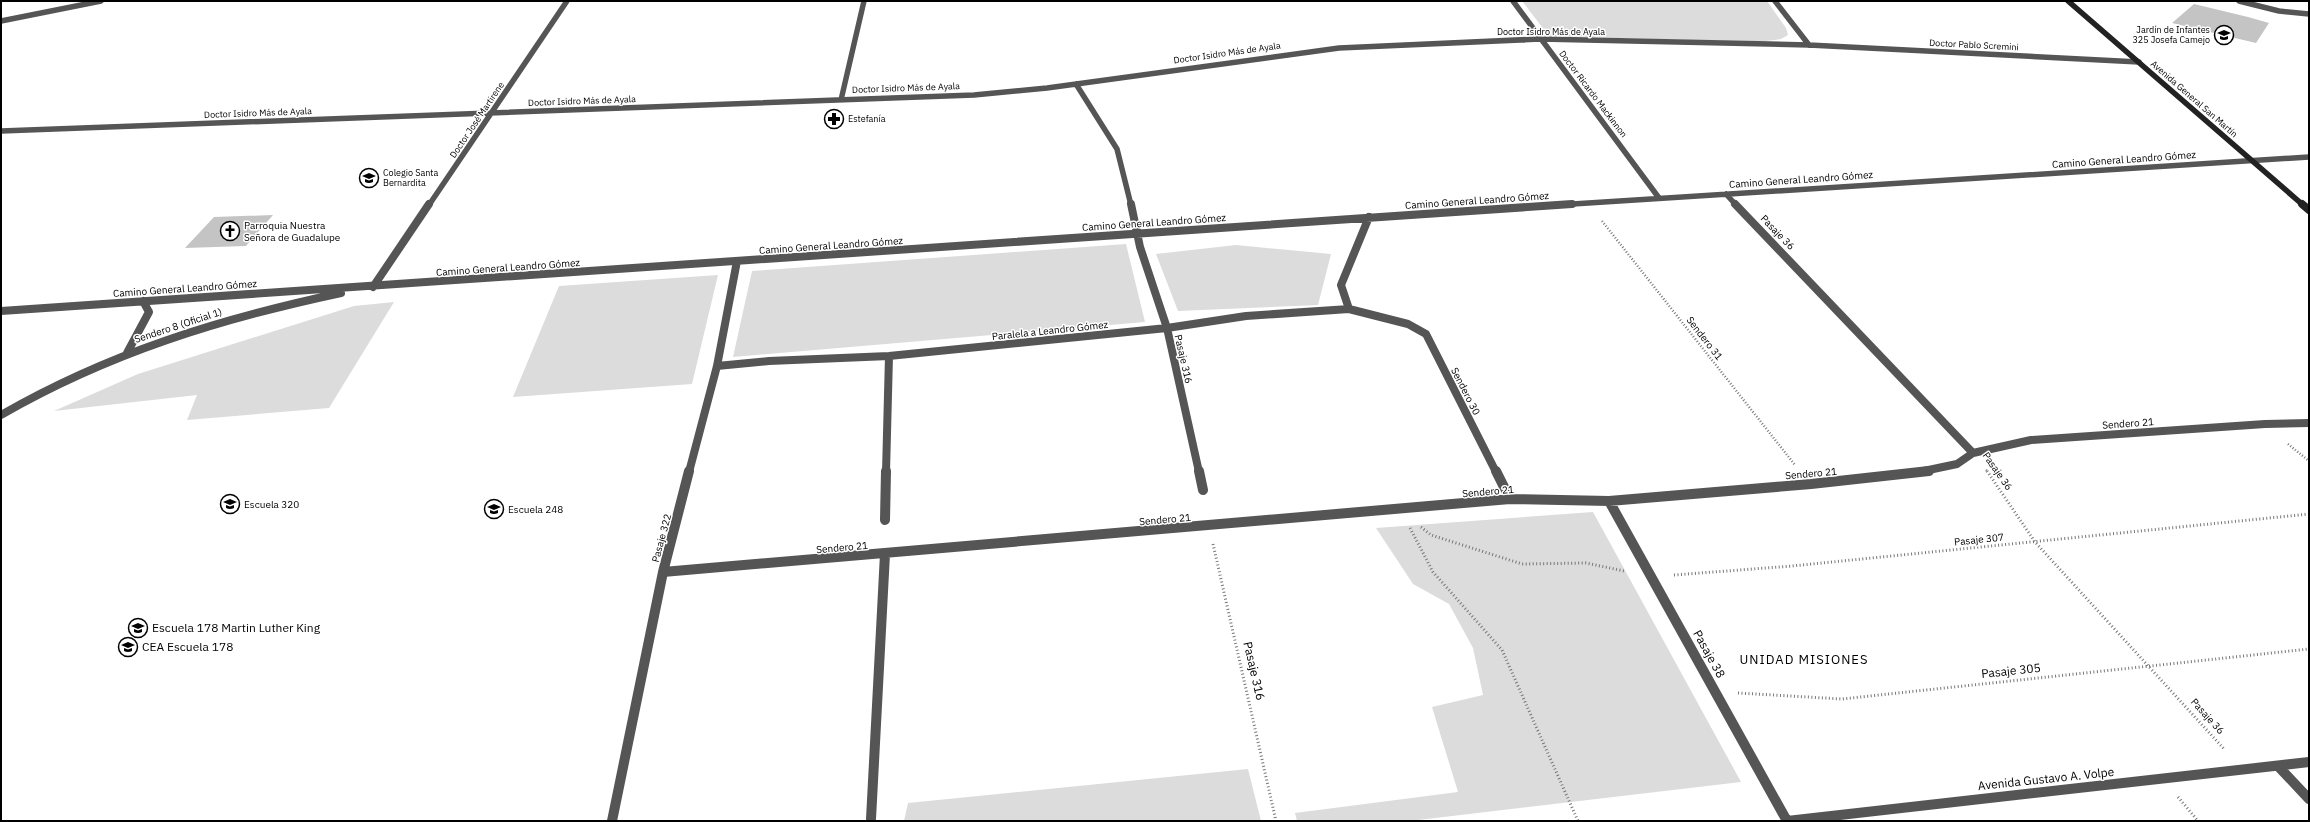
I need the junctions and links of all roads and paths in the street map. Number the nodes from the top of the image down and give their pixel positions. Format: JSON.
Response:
{"nodes":[{"id":1,"x":101,"y":1,"type":"edge"},
{"id":2,"x":567,"y":1,"type":"edge"},
{"id":3,"x":864,"y":1,"type":"edge"},
{"id":4,"x":1513,"y":1,"type":"edge"},
{"id":5,"x":1775,"y":1,"type":"edge"},
{"id":6,"x":2068,"y":1,"type":"edge"},
{"id":7,"x":2239,"y":1,"type":"edge"},
{"id":8,"x":2309,"y":14,"type":"edge"},
{"id":9,"x":1,"y":21,"type":"edge"},
{"id":10,"x":1540,"y":40,"type":"junction"},
{"id":11,"x":1809,"y":45,"type":"junction"},
{"id":12,"x":2139,"y":62,"type":"junction"},
{"id":13,"x":1076,"y":84,"type":"junction"},
{"id":14,"x":841,"y":100,"type":"junction"},
{"id":15,"x":492,"y":114,"type":"junction"},
{"id":16,"x":1,"y":131,"type":"edge"},
{"id":17,"x":2309,"y":157,"type":"edge"},
{"id":18,"x":2251,"y":161,"type":"junction"},
{"id":19,"x":1726,"y":194,"type":"junction"},
{"id":20,"x":1659,"y":198,"type":"junction"},
{"id":21,"x":1588,"y":202,"type":"junction"},
{"id":22,"x":2309,"y":210,"type":"edge"},
{"id":23,"x":1369,"y":218,"type":"junction"},
{"id":24,"x":1137,"y":234,"type":"junction"},
{"id":25,"x":738,"y":261,"type":"junction"},
{"id":26,"x":373,"y":287,"type":"junction"},
{"id":27,"x":143,"y":301,"type":"junction"},
{"id":28,"x":1349,"y":309,"type":"junction"},
{"id":29,"x":1,"y":311,"type":"edge"},
{"id":30,"x":1384,"y":316,"type":"joint"},
{"id":31,"x":1167,"y":328,"type":"junction"},
{"id":32,"x":127,"y":353,"type":"junction"},
{"id":33,"x":889,"y":356,"type":"junction"},
{"id":34,"x":717,"y":366,"type":"junction"},
{"id":35,"x":1,"y":415,"type":"edge"},
{"id":36,"x":2309,"y":424,"type":"edge"},
{"id":37,"x":1973,"y":453,"type":"junction"},
{"id":38,"x":1810,"y":484,"type":"junction"},
{"id":39,"x":1203,"y":490,"type":"dead end"},
{"id":40,"x":1510,"y":499,"type":"junction"},
{"id":41,"x":1609,"y":500,"type":"junction"},
{"id":42,"x":1400,"y":510,"type":"junction"},
{"id":43,"x":2309,"y":514,"type":"edge"},
{"id":44,"x":885,"y":520,"type":"dead end"},
{"id":45,"x":1209,"y":526,"type":"junction"},
{"id":46,"x":2035,"y":542,"type":"junction"},
{"id":47,"x":885,"y":554,"type":"junction"},
{"id":48,"x":663,"y":572,"type":"junction"},
{"id":49,"x":1651,"y":577,"type":"junction"},
{"id":50,"x":2309,"y":649,"type":"edge"},
{"id":51,"x":2148,"y":666,"type":"junction"},
{"id":52,"x":1715,"y":691,"type":"junction"},
{"id":53,"x":2309,"y":762,"type":"edge"},
{"id":54,"x":2278,"y":766,"type":"junction"},
{"id":55,"x":2243,"y":770,"type":"junction"},
{"id":56,"x":2163,"y":779,"type":"junction"},
{"id":57,"x":2309,"y":799,"type":"edge"},
{"id":58,"x":871,"y":819,"type":"dead end"},
{"id":59,"x":612,"y":821,"type":"edge"},
{"id":60,"x":1276,"y":821,"type":"edge"},
{"id":61,"x":1578,"y":821,"type":"edge"},
{"id":62,"x":1787,"y":821,"type":"edge"},
{"id":63,"x":2198,"y":821,"type":"edge"}],
"edges":[{"from":1,"to":9,"type":"street"},
{"from":2,"to":15,"type":"street","name":"Doctor José Martirene"},
{"from":3,"to":14,"type":"street"},
{"from":4,"to":10,"type":"street","name":"Doctor Ricardo Mackinnon"},
{"from":5,"to":11,"type":"street"},
{"from":6,"to":12,"type":"main road","name":"Avenida General San Martín"},
{"from":7,"to":8,"type":"street"},
{"from":10,"to":11,"type":"street","name":"Doctor Isidro Más de Ayala"},
{"from":10,"to":13,"type":"street","name":"Doctor Isidro Más de Ayala"},
{"from":10,"to":20,"type":"street","name":"Doctor Ricardo Mackinnon"},
{"from":11,"to":12,"type":"street","name":"Doctor Pablo Scremini"},
{"from":12,"to":18,"type":"main road","name":"Avenida General San Martín"},
{"from":13,"to":14,"type":"street","name":"Doctor Isidro Más de Ayala"},
{"from":13,"to":24,"type":"street","name":"Pasaje 316"},
{"from":14,"to":15,"type":"street","name":"Doctor Isidro Más de Ayala"},
{"from":15,"to":16,"type":"street","name":"Doctor Isidro Más de Ayala"},
{"from":15,"to":26,"type":"street","name":"Doctor José Martirene"},
{"from":17,"to":18,"type":"street","name":"Camino General Leandro Gómez"},
{"from":18,"to":19,"type":"street","name":"Camino General Leandro Gómez"},
{"from":18,"to":22,"type":"main road","name":"Avenida General San Martín"},
{"from":19,"to":20,"type":"street","name":"Camino General Leandro Gómez"},
{"from":19,"to":37,"type":"street","name":"Pasaje 36"},
{"from":20,"to":21,"type":"street","name":"Camino General Leandro Gómez"},
{"from":21,"to":23,"type":"street","name":"Camino General Leandro Gómez"},
{"from":21,"to":38,"type":"path","name":"Sendero 31"},
{"from":23,"to":24,"type":"street","name":"Camino General Leandro Gómez"},
{"from":23,"to":28,"type":"street"},
{"from":24,"to":25,"type":"street","name":"Camino General Leandro Gómez"},
{"from":24,"to":31,"type":"street","name":"Pasaje 316"},
{"from":25,"to":26,"type":"street","name":"Camino General Leandro Gómez"},
{"from":25,"to":34,"type":"street","name":"Pasaje 322"},
{"from":26,"to":27,"type":"street","name":"Camino General Leandro Gómez"},
{"from":26,"to":32,"type":"street","name":"Sendero 8 (Oficial 1)"},
{"from":27,"to":29,"type":"street","name":"Camino General Leandro Gómez"},
{"from":27,"to":32,"type":"street"},
{"from":28,"to":30,"type":"street","name":"Paralela a Leandro Gómez"},
{"from":28,"to":31,"type":"street","name":"Paralela a Leandro Gómez"},
{"from":30,"to":40,"type":"street","name":"Sendero 30"},
{"from":31,"to":33,"type":"street","name":"Paralela a Leandro Gómez"},
{"from":31,"to":39,"type":"street","name":"Pasaje 316"},
{"from":32,"to":35,"type":"street","name":"Sendero 8 (Oficial 1)"},
{"from":33,"to":34,"type":"street","name":"Paralela a Leandro Gómez"},
{"from":33,"to":44,"type":"street"},
{"from":34,"to":48,"type":"street","name":"Pasaje 322"},
{"from":36,"to":37,"type":"street","name":"Sendero 21"},
{"from":37,"to":38,"type":"street","name":"Sendero 21"},
{"from":37,"to":46,"type":"path","name":"Pasaje 36"},
{"from":38,"to":41,"type":"street","name":"Sendero 21"},
{"from":40,"to":41,"type":"street","name":"Sendero 21"},
{"from":40,"to":42,"type":"street","name":"Sendero 21"},
{"from":41,"to":49,"type":"street","name":"Pasaje 38"},
{"from":42,"to":45,"type":"street","name":"Sendero 21"},
{"from":42,"to":49,"type":"path","name":"Pasaje 307"},
{"from":42,"to":61,"type":"path"},
{"from":43,"to":46,"type":"path","name":"Pasaje 307"},
{"from":45,"to":47,"type":"street","name":"Sendero 21"},
{"from":45,"to":60,"type":"path","name":"Pasaje 316"},
{"from":46,"to":49,"type":"path","name":"Pasaje 307"},
{"from":46,"to":51,"type":"path","name":"Pasaje 36"},
{"from":47,"to":48,"type":"street","name":"Sendero 21"},
{"from":47,"to":58,"type":"street"},
{"from":48,"to":59,"type":"street","name":"Pasaje 322"},
{"from":49,"to":52,"type":"street","name":"Pasaje 38"},
{"from":50,"to":51,"type":"path","name":"Pasaje 305"},
{"from":51,"to":52,"type":"path","name":"Pasaje 305"},
{"from":51,"to":55,"type":"path","name":"Pasaje 36"},
{"from":52,"to":62,"type":"street","name":"Pasaje 38"},
{"from":53,"to":54,"type":"street","name":"Avenida Gustavo A. Volpe"},
{"from":54,"to":55,"type":"street","name":"Avenida Gustavo A. Volpe"},
{"from":54,"to":57,"type":"street"},
{"from":55,"to":56,"type":"street","name":"Avenida Gustavo A. Volpe"},
{"from":56,"to":62,"type":"street","name":"Avenida Gustavo A. Volpe"},
{"from":56,"to":63,"type":"path"}]}
